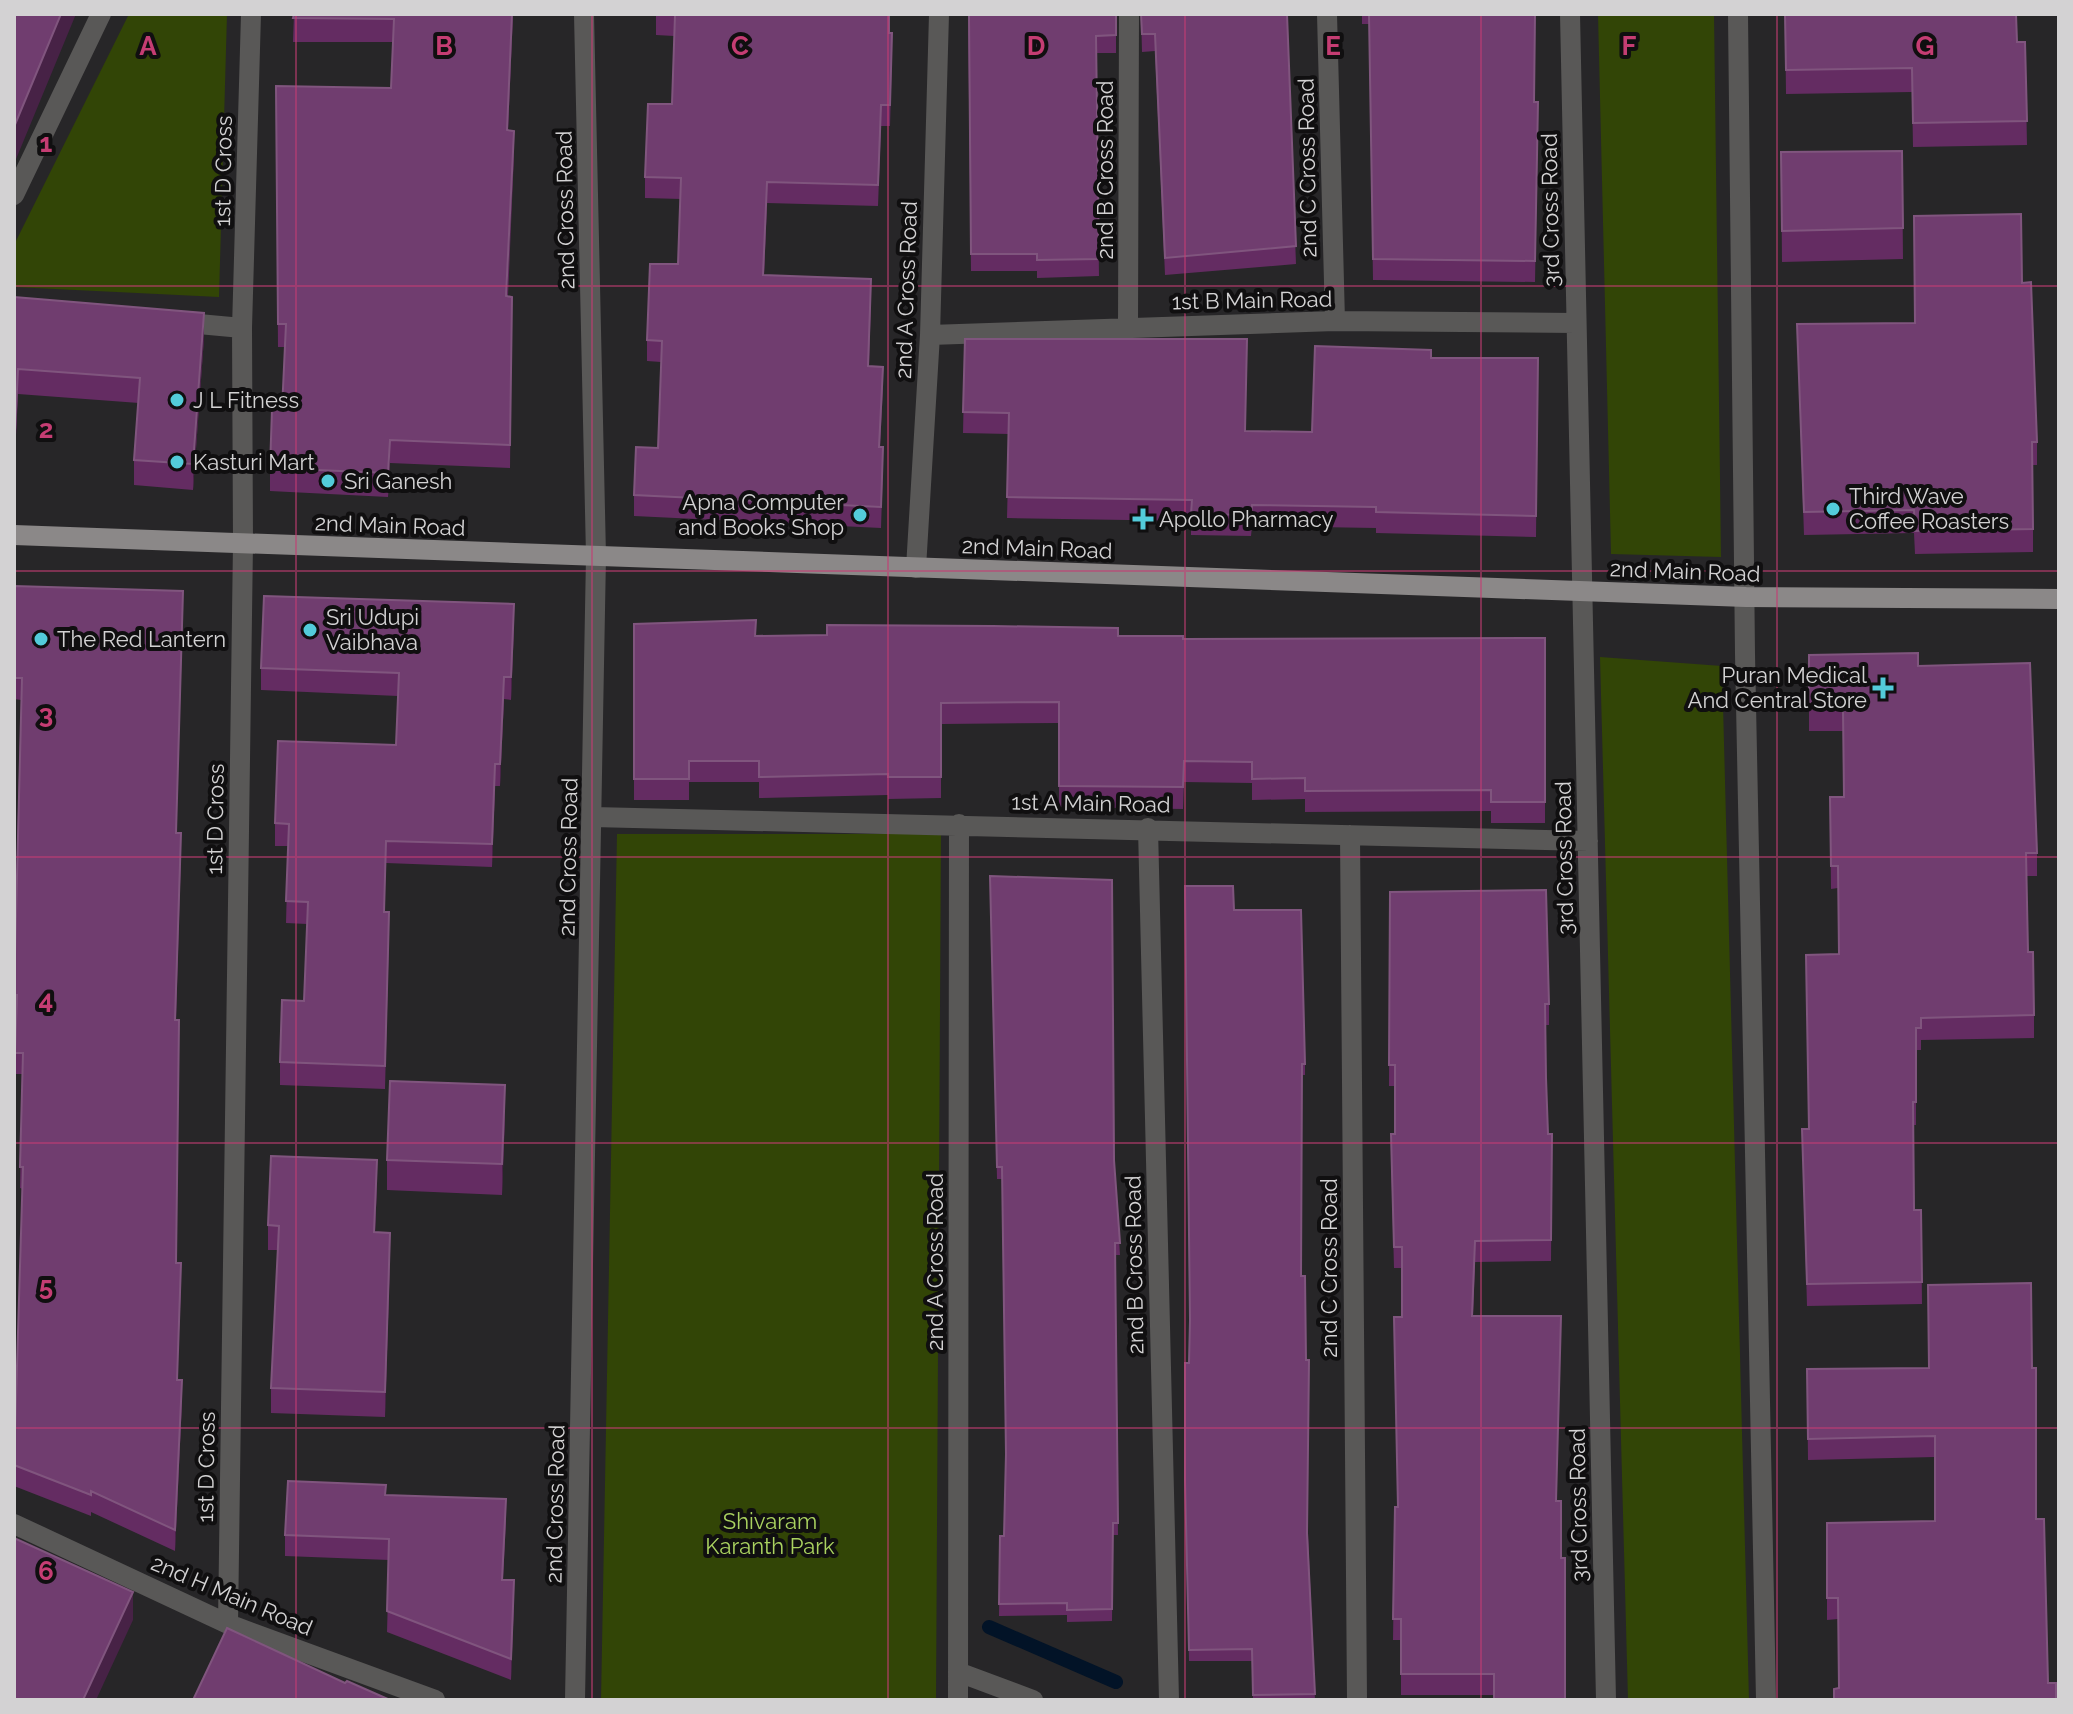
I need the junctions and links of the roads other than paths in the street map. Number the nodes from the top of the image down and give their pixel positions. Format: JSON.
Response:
{"nodes":[{"id":1,"x":101,"y":14,"type":"edge"},
{"id":2,"x":251,"y":14,"type":"edge"},
{"id":3,"x":584,"y":14,"type":"edge"},
{"id":4,"x":939,"y":14,"type":"edge"},
{"id":5,"x":1129,"y":14,"type":"edge"},
{"id":6,"x":1327,"y":14,"type":"edge"},
{"id":7,"x":1570,"y":14,"type":"edge"},
{"id":8,"x":1738,"y":14,"type":"edge"},
{"id":9,"x":14,"y":195,"type":"edge"},
{"id":10,"x":151,"y":320,"type":"edge"},
{"id":11,"x":1335,"y":321,"type":"junction"},
{"id":12,"x":1576,"y":323,"type":"junction"},
{"id":13,"x":1128,"y":327,"type":"junction"},
{"id":14,"x":242,"y":328,"type":"junction"},
{"id":15,"x":930,"y":335,"type":"junction"},
{"id":16,"x":14,"y":535,"type":"edge"},
{"id":17,"x":243,"y":543,"type":"junction"},
{"id":18,"x":596,"y":556,"type":"junction"},
{"id":19,"x":916,"y":568,"type":"junction"},
{"id":20,"x":1583,"y":591,"type":"junction"},
{"id":21,"x":1746,"y":597,"type":"junction"},
{"id":22,"x":2059,"y":599,"type":"edge"},
{"id":23,"x":593,"y":817,"type":"junction"},
{"id":24,"x":959,"y":824,"type":"junction"},
{"id":25,"x":1148,"y":828,"type":"junction"},
{"id":26,"x":1350,"y":835,"type":"junction"},
{"id":27,"x":1588,"y":841,"type":"junction"},
{"id":28,"x":14,"y":1524,"type":"edge"},
{"id":29,"x":228,"y":1624,"type":"junction"},
{"id":30,"x":958,"y":1672,"type":"junction"},
{"id":31,"x":435,"y":1700,"type":"edge"},
{"id":32,"x":575,"y":1700,"type":"edge"},
{"id":33,"x":958,"y":1700,"type":"edge"},
{"id":34,"x":1033,"y":1700,"type":"edge"},
{"id":35,"x":1169,"y":1700,"type":"edge"},
{"id":36,"x":1357,"y":1700,"type":"edge"},
{"id":37,"x":1606,"y":1700,"type":"edge"},
{"id":38,"x":1766,"y":1700,"type":"edge"}],
"edges":[{"from":1,"to":9,"type":"street"},
{"from":2,"to":14,"type":"street","name":"1st D Cross"},
{"from":3,"to":18,"type":"street","name":"2nd Cross Road"},
{"from":4,"to":15,"type":"street","name":"2nd A Cross Road"},
{"from":5,"to":13,"type":"street","name":"2nd B Cross Road"},
{"from":6,"to":11,"type":"street","name":"2nd C Cross Road"},
{"from":7,"to":12,"type":"street","name":"3rd Cross Road"},
{"from":8,"to":21,"type":"street"},
{"from":10,"to":14,"type":"street"},
{"from":11,"to":12,"type":"street","name":"1st B Main Road"},
{"from":11,"to":13,"type":"street","name":"1st B Main Road"},
{"from":12,"to":20,"type":"street","name":"3rd Cross Road"},
{"from":13,"to":15,"type":"street","name":"1st B Main Road"},
{"from":14,"to":17,"type":"street","name":"1st D Cross"},
{"from":15,"to":19,"type":"street","name":"2nd A Cross Road"},
{"from":16,"to":17,"type":"main road","name":"2nd Main Road"},
{"from":17,"to":18,"type":"main road","name":"2nd Main Road"},
{"from":17,"to":29,"type":"street","name":"1st D Cross"},
{"from":18,"to":19,"type":"main road","name":"2nd Main Road"},
{"from":18,"to":23,"type":"street","name":"2nd Cross Road"},
{"from":19,"to":20,"type":"main road","name":"2nd Main Road"},
{"from":20,"to":21,"type":"main road","name":"2nd Main Road"},
{"from":20,"to":27,"type":"street","name":"3rd Cross Road"},
{"from":21,"to":22,"type":"main road","name":"2nd Main Road"},
{"from":21,"to":38,"type":"street"},
{"from":23,"to":24,"type":"street","name":"1st A Main Road"},
{"from":23,"to":32,"type":"street","name":"2nd Cross Road"},
{"from":24,"to":25,"type":"street","name":"1st A Main Road"},
{"from":24,"to":30,"type":"street","name":"2nd A Cross Road"},
{"from":25,"to":26,"type":"street","name":"1st A Main Road"},
{"from":25,"to":35,"type":"street","name":"2nd B Cross Road"},
{"from":26,"to":27,"type":"street","name":"1st A Main Road"},
{"from":26,"to":36,"type":"street","name":"2nd C Cross Road"},
{"from":27,"to":37,"type":"street","name":"3rd Cross Road"},
{"from":28,"to":29,"type":"street","name":"2nd H Main Road"},
{"from":29,"to":31,"type":"street","name":"2nd H Main Road"},
{"from":30,"to":33,"type":"street","name":"2nd A Cross Road"},
{"from":30,"to":34,"type":"street"}]}
